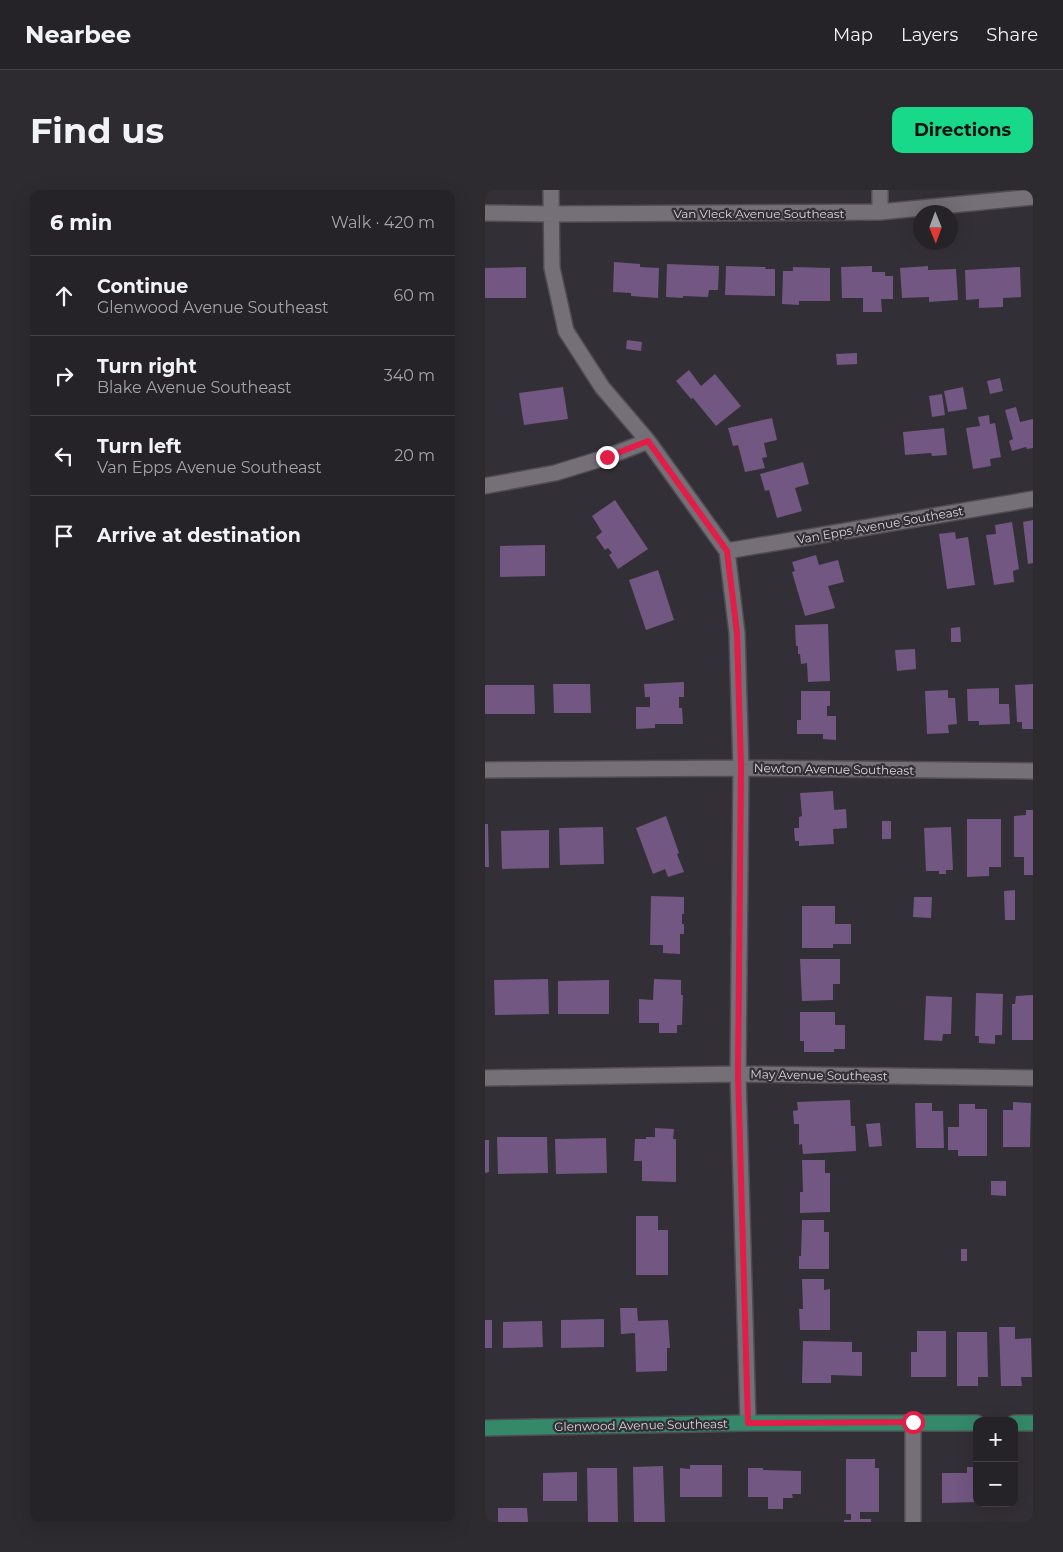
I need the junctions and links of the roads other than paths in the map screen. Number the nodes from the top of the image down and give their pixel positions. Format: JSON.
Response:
{"nodes":[{"id":1,"x":551,"y":190,"type":"edge"},
{"id":2,"x":880,"y":190,"type":"edge"},
{"id":3,"x":1033,"y":197,"type":"edge"},
{"id":4,"x":880,"y":212,"type":"junction"},
{"id":5,"x":485,"y":213,"type":"edge"},
{"id":6,"x":552,"y":214,"type":"junction"},
{"id":7,"x":648,"y":441,"type":"junction"},
{"id":8,"x":485,"y":486,"type":"edge"},
{"id":9,"x":1033,"y":499,"type":"edge"},
{"id":10,"x":727,"y":551,"type":"junction"},
{"id":11,"x":741,"y":768,"type":"junction"},
{"id":12,"x":485,"y":770,"type":"edge"},
{"id":13,"x":1033,"y":771,"type":"edge"},
{"id":14,"x":738,"y":1074,"type":"junction"},
{"id":15,"x":485,"y":1078,"type":"edge"},
{"id":16,"x":1033,"y":1078,"type":"edge"},
{"id":17,"x":913,"y":1422,"type":"junction"},
{"id":18,"x":748,"y":1423,"type":"junction"},
{"id":19,"x":973,"y":1423,"type":"edge"},
{"id":20,"x":1018,"y":1423,"type":"edge"},
{"id":21,"x":1033,"y":1424,"type":"edge"},
{"id":22,"x":485,"y":1428,"type":"edge"},
{"id":23,"x":913,"y":1522,"type":"edge"}],
"edges":[{"from":1,"to":6,"type":"street"},
{"from":2,"to":4,"type":"street"},
{"from":3,"to":4,"type":"street","name":"Van Vleck Avenue Southeast"},
{"from":4,"to":6,"type":"street","name":"Van Vleck Avenue Southeast"},
{"from":5,"to":6,"type":"street","name":"Van Vleck Avenue Southeast"},
{"from":6,"to":7,"type":"street"},
{"from":7,"to":8,"type":"street"},
{"from":7,"to":10,"type":"street"},
{"from":9,"to":10,"type":"street","name":"Van Epps Avenue Southeast"},
{"from":10,"to":11,"type":"street"},
{"from":11,"to":12,"type":"street","name":"Newton Avenue Southeast"},
{"from":11,"to":13,"type":"street","name":"Newton Avenue Southeast"},
{"from":11,"to":14,"type":"street"},
{"from":14,"to":15,"type":"street","name":"May Avenue Southeast"},
{"from":14,"to":16,"type":"street","name":"May Avenue Southeast"},
{"from":14,"to":18,"type":"street"},
{"from":17,"to":18,"type":"main road","name":"Glenwood Avenue Southeast"},
{"from":17,"to":19,"type":"main road","name":"Glenwood Avenue Southeast"},
{"from":17,"to":23,"type":"street"},
{"from":18,"to":22,"type":"main road","name":"Glenwood Avenue Southeast"},
{"from":20,"to":21,"type":"main road"}]}
